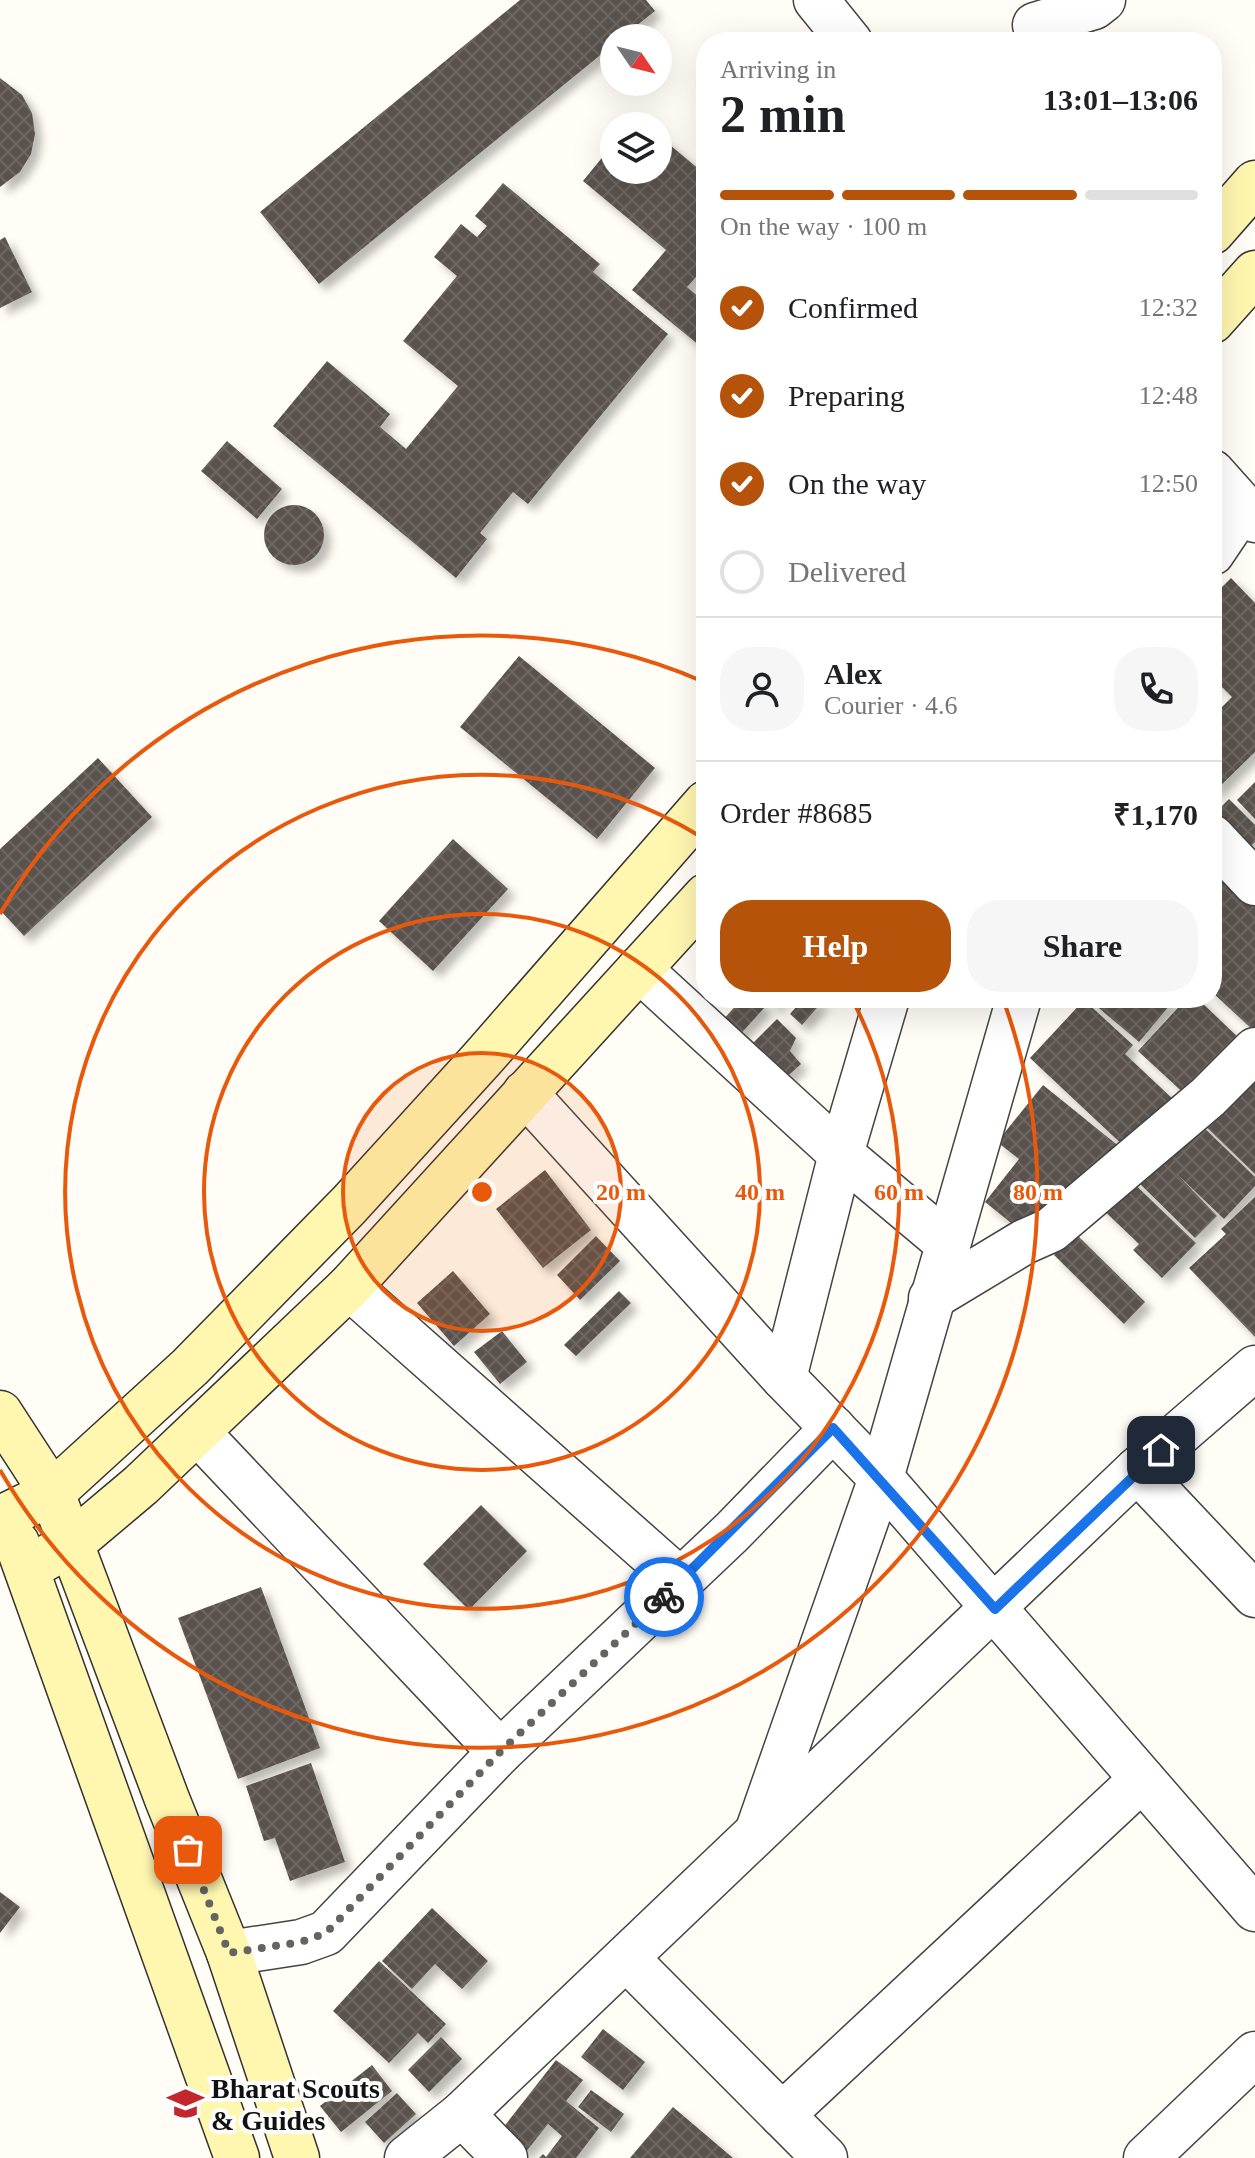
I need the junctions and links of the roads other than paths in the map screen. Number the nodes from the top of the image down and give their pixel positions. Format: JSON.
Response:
{"nodes":[{"id":1,"x":816,"y":0,"type":"edge"},
{"id":2,"x":1103,"y":0,"type":"edge"},
{"id":3,"x":1033,"y":22,"type":"edge"},
{"id":4,"x":842,"y":32,"type":"edge"},
{"id":5,"x":1255,"y":183,"type":"edge"},
{"id":6,"x":1222,"y":221,"type":"edge"},
{"id":7,"x":1255,"y":273,"type":"edge"},
{"id":8,"x":1222,"y":310,"type":"edge"},
{"id":9,"x":1222,"y":483,"type":"edge"},
{"id":10,"x":1249,"y":514,"type":"edge"},
{"id":11,"x":1222,"y":542,"type":"edge"},
{"id":12,"x":696,"y":814,"type":"edge"},
{"id":13,"x":1222,"y":848,"type":"edge"},
{"id":14,"x":1255,"y":883,"type":"edge"},
{"id":15,"x":696,"y":907,"type":"edge"},
{"id":16,"x":639,"y":969,"type":"junction"},
{"id":17,"x":884,"y":1008,"type":"edge"},
{"id":18,"x":1016,"y":1008,"type":"edge"},
{"id":19,"x":1255,"y":1050,"type":"edge"},
{"id":20,"x":525,"y":1093,"type":"junction"},
{"id":21,"x":841,"y":1154,"type":"junction"},
{"id":22,"x":947,"y":1243,"type":"junction"},
{"id":23,"x":349,"y":1287,"type":"junction"},
{"id":24,"x":931,"y":1298,"type":"junction"},
{"id":25,"x":1255,"y":1368,"type":"edge"},
{"id":26,"x":784,"y":1378,"type":"junction"},
{"id":27,"x":0,"y":1413,"type":"edge"},
{"id":28,"x":833,"y":1428,"type":"junction"},
{"id":29,"x":198,"y":1433,"type":"junction"},
{"id":30,"x":1137,"y":1470,"type":"junction"},
{"id":31,"x":881,"y":1478,"type":"junction"},
{"id":32,"x":52,"y":1493,"type":"junction"},
{"id":33,"x":2,"y":1512,"type":"edge"},
{"id":34,"x":71,"y":1544,"type":"junction"},
{"id":35,"x":28,"y":1568,"type":"junction"},
{"id":36,"x":681,"y":1581,"type":"junction"},
{"id":37,"x":1255,"y":1595,"type":"edge"},
{"id":38,"x":995,"y":1609,"type":"junction"},
{"id":39,"x":500,"y":1752,"type":"junction"},
{"id":40,"x":1142,"y":1779,"type":"junction"},
{"id":41,"x":756,"y":1834,"type":"junction"},
{"id":42,"x":1255,"y":1909,"type":"edge"},
{"id":43,"x":229,"y":1953,"type":"junction"},
{"id":44,"x":626,"y":1958,"type":"junction"},
{"id":45,"x":1255,"y":2054,"type":"edge"},
{"id":46,"x":462,"y":2114,"type":"junction"},
{"id":47,"x":782,"y":2115,"type":"junction"},
{"id":48,"x":237,"y":2158,"type":"edge"},
{"id":49,"x":297,"y":2158,"type":"edge"},
{"id":50,"x":407,"y":2158,"type":"edge"},
{"id":51,"x":505,"y":2158,"type":"edge"},
{"id":52,"x":825,"y":2158,"type":"edge"},
{"id":53,"x":1146,"y":2158,"type":"edge"}],
"edges":[{"from":1,"to":4,"type":"street"},
{"from":2,"to":3,"type":"street"},
{"from":5,"to":6,"type":"main road"},
{"from":7,"to":8,"type":"main road"},
{"from":9,"to":10,"type":"street"},
{"from":10,"to":11,"type":"street"},
{"from":12,"to":32,"type":"main road"},
{"from":13,"to":14,"type":"street"},
{"from":15,"to":16,"type":"main road"},
{"from":16,"to":20,"type":"main road"},
{"from":16,"to":21,"type":"street"},
{"from":17,"to":21,"type":"street"},
{"from":18,"to":22,"type":"street"},
{"from":19,"to":24,"type":"street"},
{"from":20,"to":23,"type":"main road"},
{"from":20,"to":26,"type":"street"},
{"from":21,"to":22,"type":"street"},
{"from":21,"to":26,"type":"street"},
{"from":22,"to":24,"type":"street"},
{"from":23,"to":29,"type":"main road"},
{"from":23,"to":36,"type":"street"},
{"from":24,"to":31,"type":"street"},
{"from":25,"to":30,"type":"street"},
{"from":26,"to":28,"type":"street"},
{"from":27,"to":32,"type":"main road"},
{"from":28,"to":31,"type":"street"},
{"from":28,"to":36,"type":"street"},
{"from":29,"to":34,"type":"main road"},
{"from":29,"to":39,"type":"street"},
{"from":30,"to":37,"type":"street"},
{"from":30,"to":38,"type":"street"},
{"from":31,"to":38,"type":"street"},
{"from":31,"to":41,"type":"street"},
{"from":32,"to":33,"type":"main road"},
{"from":32,"to":34,"type":"main road"},
{"from":33,"to":35,"type":"main road"},
{"from":34,"to":35,"type":"main road"},
{"from":34,"to":43,"type":"main road"},
{"from":35,"to":48,"type":"main road"},
{"from":36,"to":39,"type":"street"},
{"from":38,"to":40,"type":"street"},
{"from":38,"to":41,"type":"street"},
{"from":39,"to":43,"type":"street"},
{"from":40,"to":42,"type":"street"},
{"from":40,"to":47,"type":"street"},
{"from":41,"to":44,"type":"street"},
{"from":43,"to":49,"type":"main road"},
{"from":44,"to":46,"type":"street"},
{"from":44,"to":47,"type":"street"},
{"from":45,"to":53,"type":"street"},
{"from":46,"to":50,"type":"street"},
{"from":46,"to":51,"type":"street"},
{"from":47,"to":52,"type":"street"}]}
